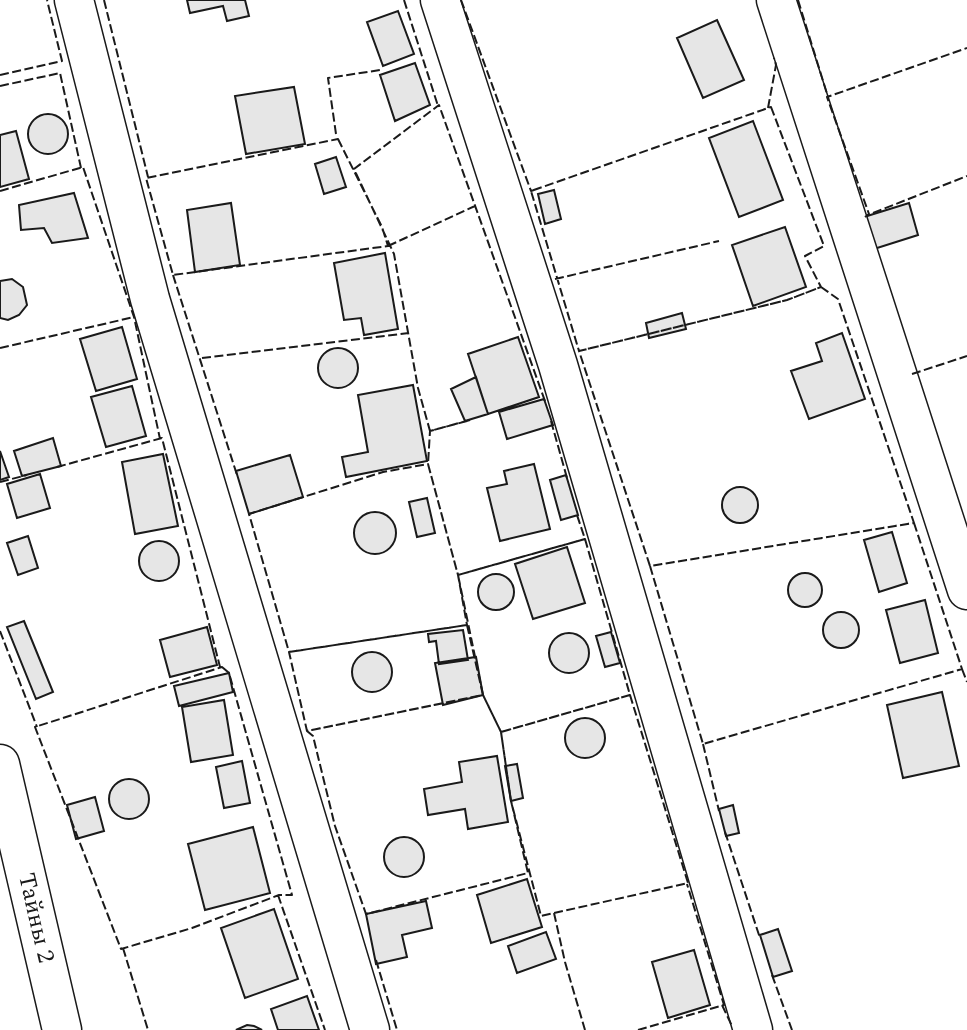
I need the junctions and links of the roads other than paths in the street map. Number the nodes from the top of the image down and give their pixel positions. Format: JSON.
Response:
{"nodes":[{"id":1,"x":74,"y":0,"type":"edge"},
{"id":2,"x":440,"y":0,"type":"edge"},
{"id":3,"x":776,"y":0,"type":"edge"},
{"id":4,"x":967,"y":590,"type":"edge"},
{"id":5,"x":0,"y":764,"type":"edge"},
{"id":6,"x":62,"y":1030,"type":"edge"},
{"id":7,"x":370,"y":1030,"type":"edge"},
{"id":8,"x":753,"y":1030,"type":"edge"}],
"edges":[{"from":1,"to":7,"type":"street"},
{"from":2,"to":8,"type":"street"},
{"from":3,"to":4,"type":"street"},
{"from":5,"to":6,"type":"street","name":"Тайны 2"}]}
